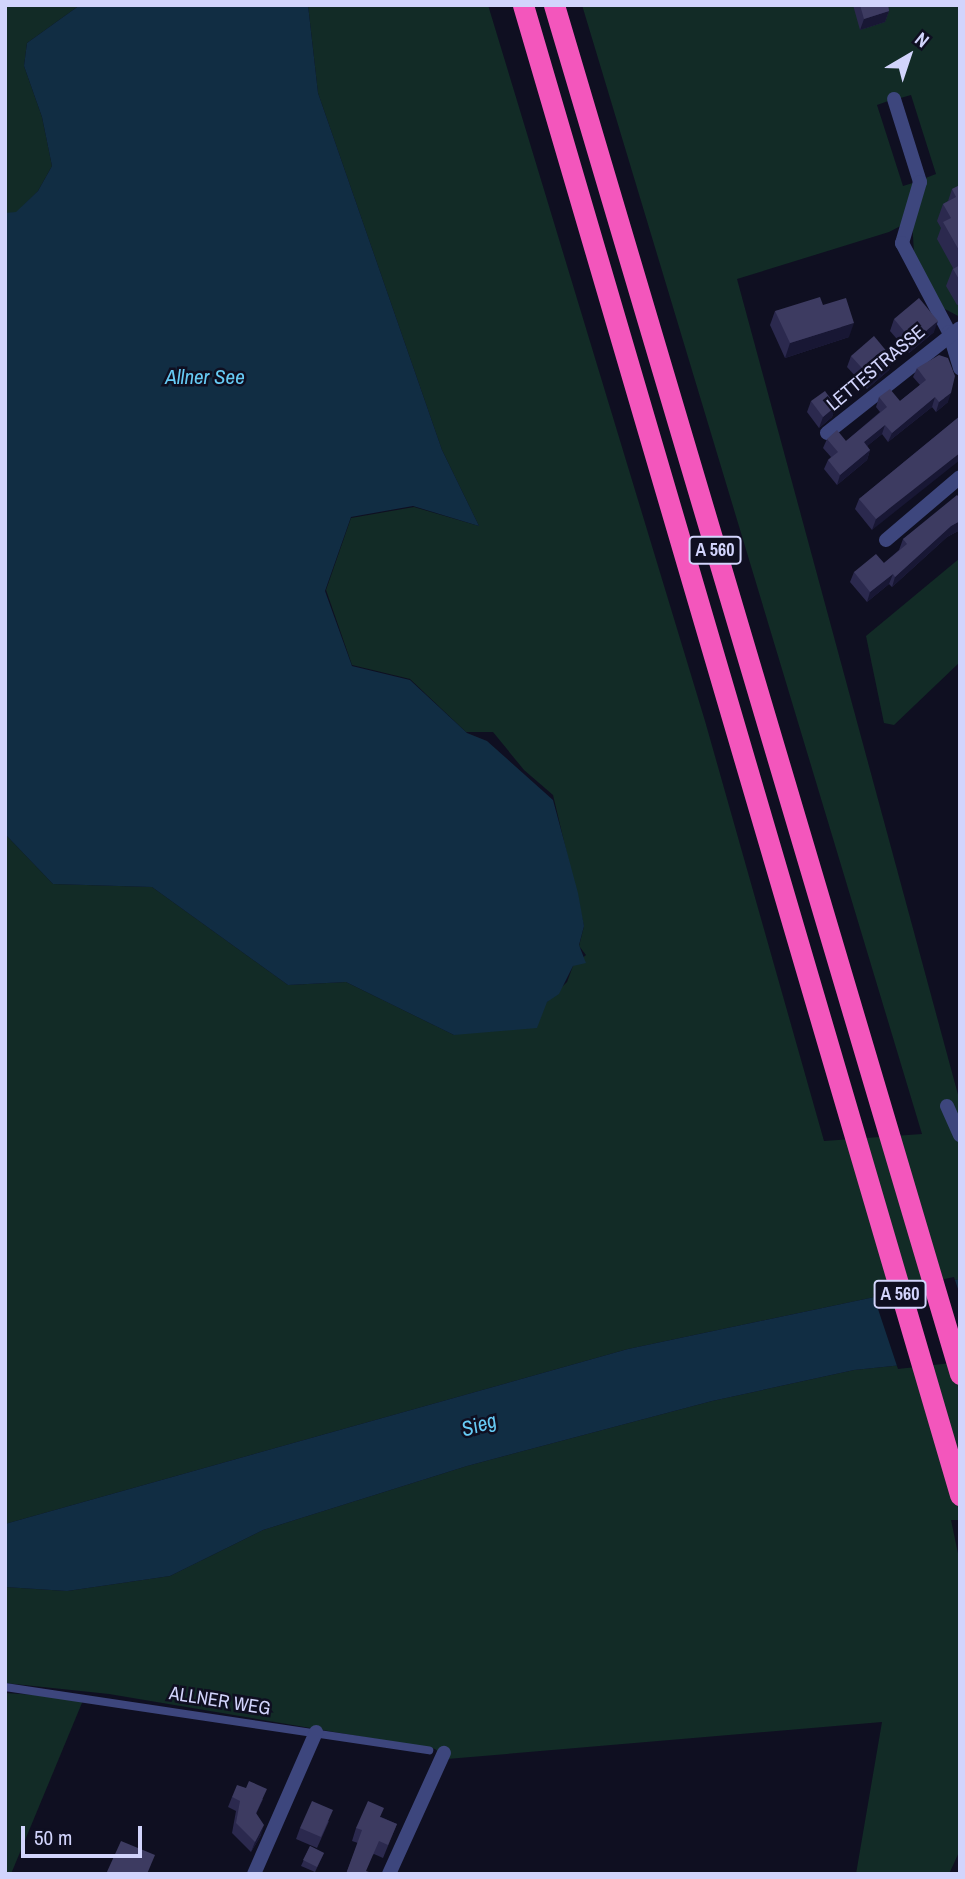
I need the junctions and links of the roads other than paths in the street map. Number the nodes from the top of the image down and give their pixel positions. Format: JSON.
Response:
{"nodes":[{"id":1,"x":523,"y":5,"type":"edge"},
{"id":2,"x":554,"y":5,"type":"edge"},
{"id":3,"x":894,"y":99,"type":"dead end"},
{"id":4,"x":954,"y":330,"type":"edge"},
{"id":5,"x":960,"y":368,"type":"edge"},
{"id":6,"x":827,"y":433,"type":"dead end"},
{"id":7,"x":960,"y":477,"type":"edge"},
{"id":8,"x":886,"y":540,"type":"dead end"},
{"id":9,"x":947,"y":1106,"type":"dead end"},
{"id":10,"x":960,"y":1135,"type":"edge"},
{"id":11,"x":960,"y":1374,"type":"edge"},
{"id":12,"x":960,"y":1495,"type":"edge"},
{"id":13,"x":5,"y":1687,"type":"edge"},
{"id":14,"x":316,"y":1732,"type":"junction"},
{"id":15,"x":429,"y":1750,"type":"dead end"},
{"id":16,"x":444,"y":1753,"type":"dead end"},
{"id":17,"x":254,"y":1874,"type":"edge"},
{"id":18,"x":389,"y":1874,"type":"edge"}],
"edges":[{"from":1,"to":12,"type":"highway","number":"A 560"},
{"from":2,"to":11,"type":"highway","number":"A 560"},
{"from":3,"to":4,"type":"street","name":"LETTESTRASSE"},
{"from":4,"to":5,"type":"street","name":"LETTESTRASSE"},
{"from":4,"to":6,"type":"street","name":"LETTESTRASSE"},
{"from":7,"to":8,"type":"street"},
{"from":9,"to":10,"type":"street"},
{"from":13,"to":14,"type":"lane","name":"ALLNER WEG"},
{"from":14,"to":15,"type":"lane","name":"ALLNER WEG"},
{"from":14,"to":17,"type":"street"},
{"from":16,"to":18,"type":"street"}]}
